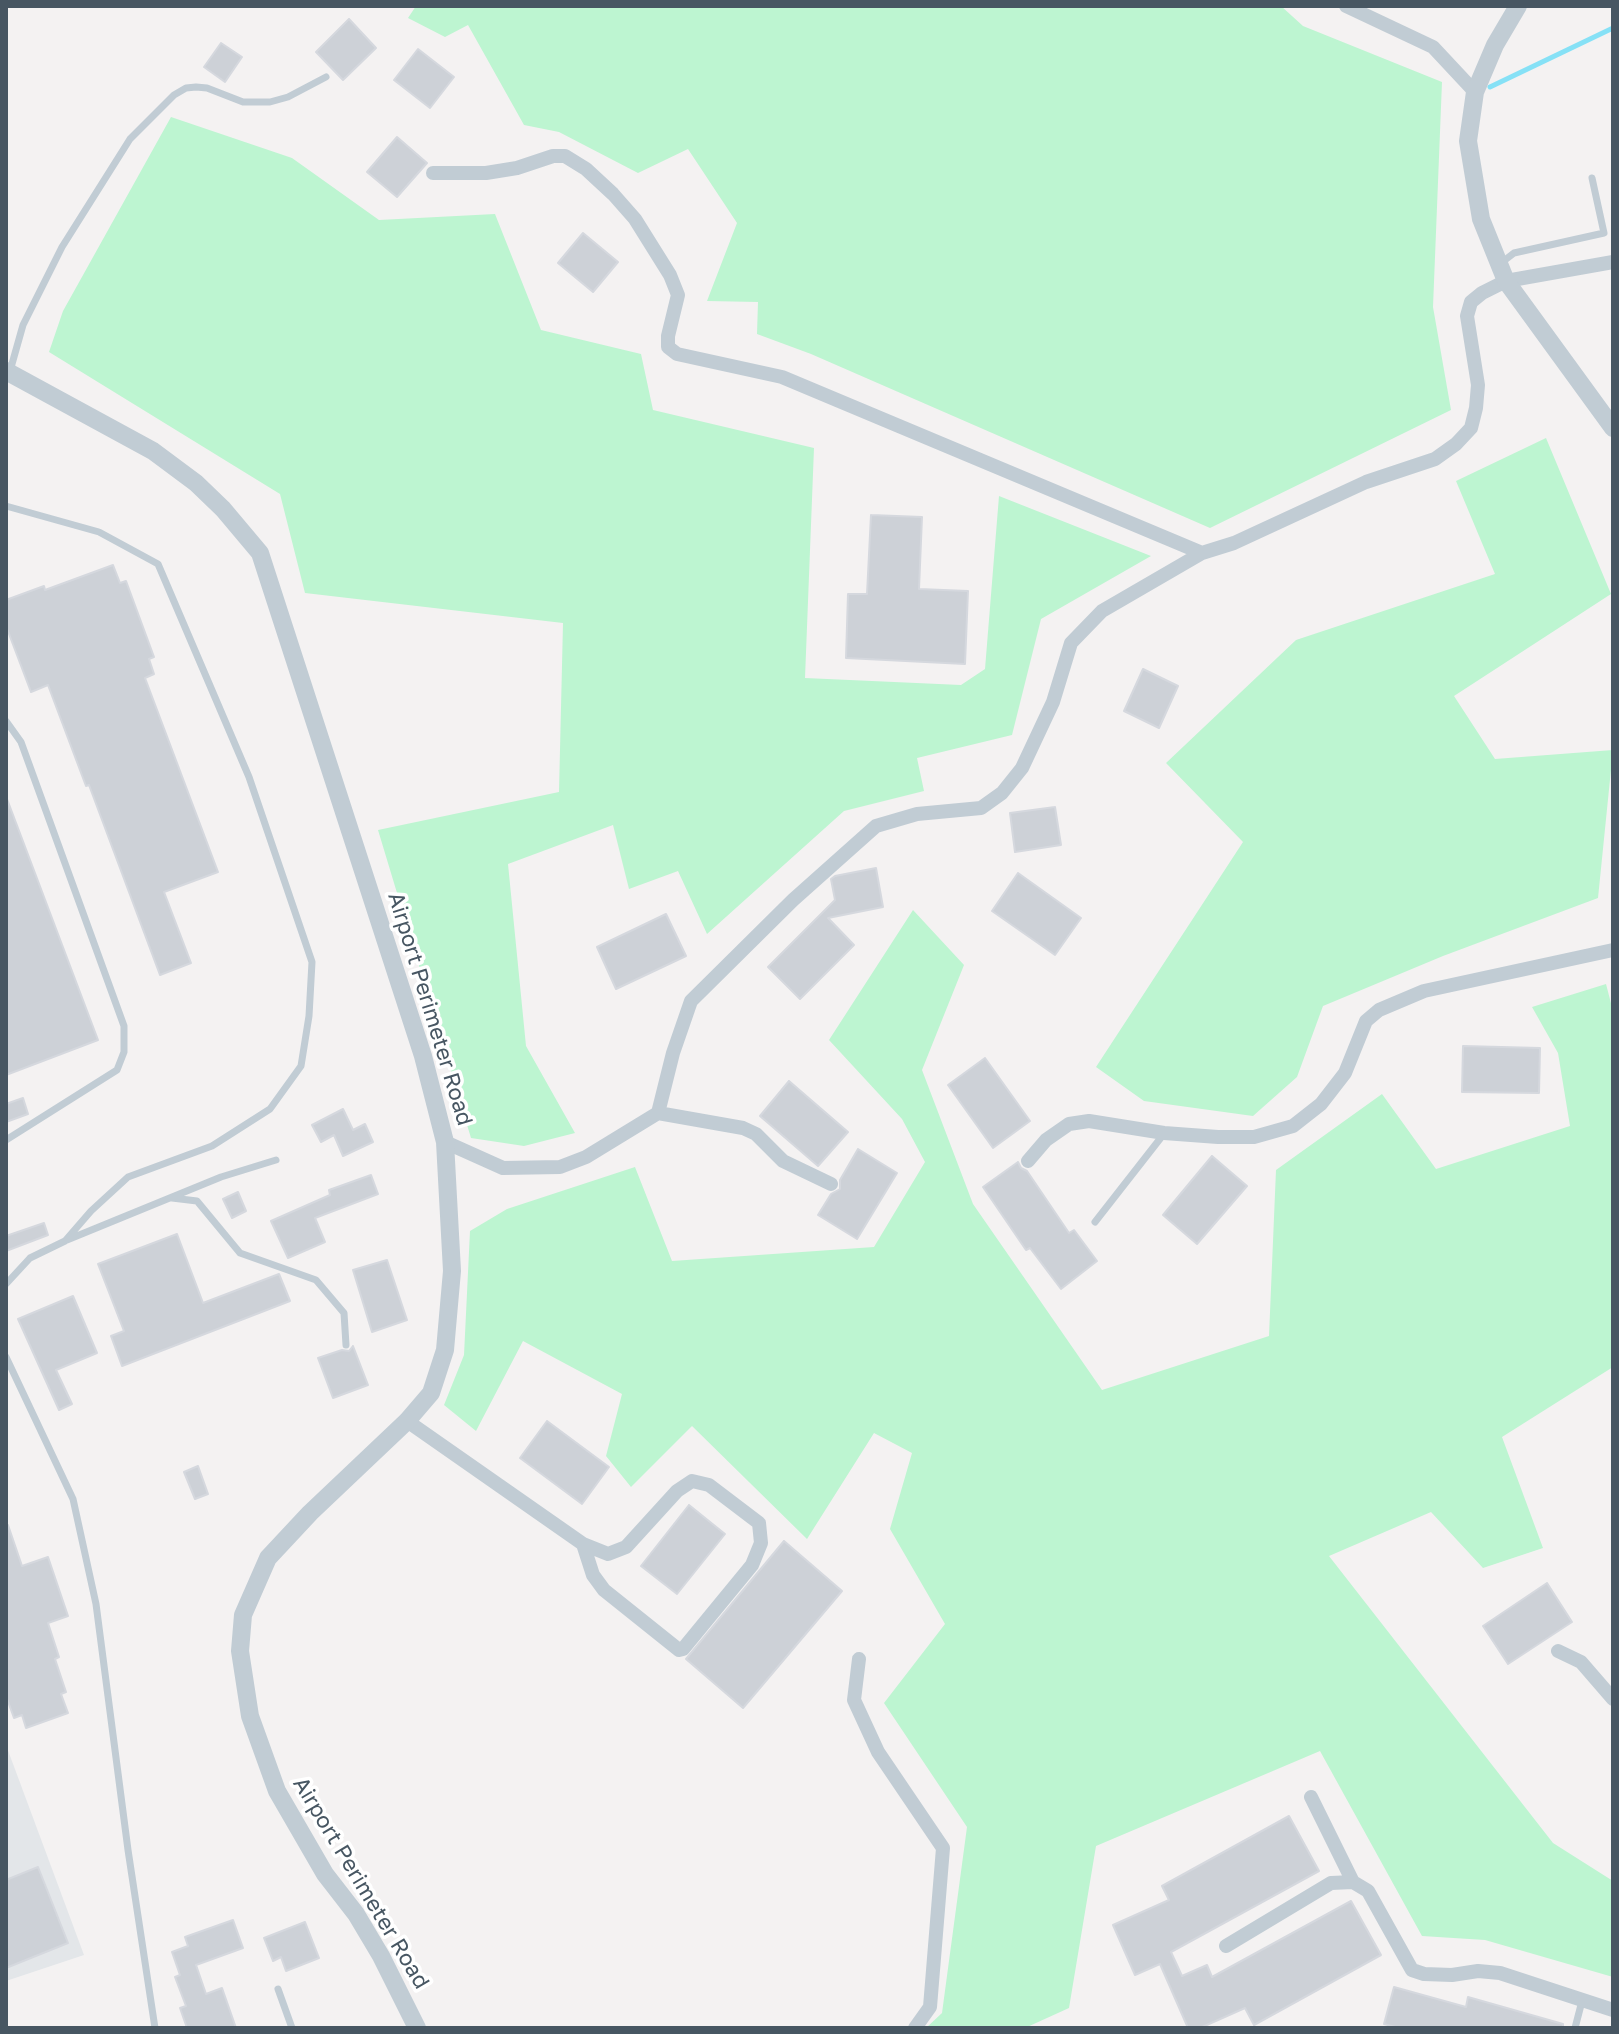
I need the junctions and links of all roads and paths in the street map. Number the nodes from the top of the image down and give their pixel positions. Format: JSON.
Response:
{"nodes":[{"id":1,"x":1346,"y":6,"type":"edge"},
{"id":2,"x":1518,"y":6,"type":"edge"},
{"id":3,"x":326,"y":77,"type":"dead end"},
{"id":4,"x":1475,"y":92,"type":"junction"},
{"id":5,"x":433,"y":173,"type":"dead end"},
{"id":6,"x":1592,"y":178,"type":"dead end"},
{"id":7,"x":1613,"y":262,"type":"edge"},
{"id":8,"x":1502,"y":273,"type":"junction"},
{"id":9,"x":8,"y":372,"type":"edge"},
{"id":10,"x":1613,"y":428,"type":"edge"},
{"id":11,"x":6,"y":506,"type":"edge"},
{"id":12,"x":1202,"y":553,"type":"junction"},
{"id":13,"x":6,"y":721,"type":"edge"},
{"id":14,"x":1613,"y":950,"type":"edge"},
{"id":15,"x":658,"y":1113,"type":"junction"},
{"id":16,"x":1164,"y":1133,"type":"junction"},
{"id":17,"x":6,"y":1140,"type":"edge"},
{"id":18,"x":445,"y":1142,"type":"junction"},
{"id":19,"x":276,"y":1160,"type":"dead end"},
{"id":20,"x":1028,"y":1161,"type":"dead end"},
{"id":21,"x":831,"y":1184,"type":"dead end"},
{"id":22,"x":172,"y":1198,"type":"junction"},
{"id":23,"x":1095,"y":1222,"type":"dead end"},
{"id":24,"x":65,"y":1241,"type":"junction"},
{"id":25,"x":6,"y":1284,"type":"edge"},
{"id":26,"x":346,"y":1345,"type":"dead end"},
{"id":27,"x":6,"y":1357,"type":"edge"},
{"id":28,"x":407,"y":1421,"type":"junction"},
{"id":29,"x":583,"y":1544,"type":"junction"},
{"id":30,"x":1558,"y":1651,"type":"dead end"},
{"id":31,"x":859,"y":1659,"type":"dead end"},
{"id":32,"x":1613,"y":1699,"type":"edge"},
{"id":33,"x":1311,"y":1797,"type":"dead end"},
{"id":34,"x":1353,"y":1882,"type":"junction"},
{"id":35,"x":1226,"y":1946,"type":"dead end"},
{"id":36,"x":278,"y":1989,"type":"dead end"},
{"id":37,"x":1582,"y":2001,"type":"junction"},
{"id":38,"x":1613,"y":2010,"type":"edge"},
{"id":39,"x":155,"y":2028,"type":"edge"},
{"id":40,"x":292,"y":2028,"type":"edge"},
{"id":41,"x":417,"y":2028,"type":"edge"},
{"id":42,"x":915,"y":2028,"type":"edge"},
{"id":43,"x":1575,"y":2028,"type":"edge"}],
"edges":[{"from":1,"to":4,"type":"street"},
{"from":2,"to":4,"type":"street"},
{"from":3,"to":9,"type":"lane"},
{"from":4,"to":8,"type":"street"},
{"from":5,"to":12,"type":"street"},
{"from":6,"to":8,"type":"lane"},
{"from":7,"to":8,"type":"street"},
{"from":8,"to":10,"type":"street"},
{"from":8,"to":12,"type":"street"},
{"from":9,"to":18,"type":"street","name":"Airport Perimeter Road"},
{"from":11,"to":24,"type":"lane"},
{"from":12,"to":15,"type":"street"},
{"from":13,"to":17,"type":"lane"},
{"from":14,"to":16,"type":"street"},
{"from":15,"to":18,"type":"street"},
{"from":15,"to":21,"type":"street"},
{"from":16,"to":20,"type":"street"},
{"from":16,"to":23,"type":"lane"},
{"from":18,"to":28,"type":"street","name":"Airport Perimeter Road"},
{"from":19,"to":22,"type":"lane"},
{"from":22,"to":24,"type":"lane"},
{"from":22,"to":26,"type":"lane"},
{"from":24,"to":25,"type":"lane"},
{"from":27,"to":39,"type":"lane"},
{"from":28,"to":29,"type":"street"},
{"from":28,"to":41,"type":"street","name":"Airport Perimeter Road"},
{"from":29,"to":29,"type":"street"},
{"from":30,"to":32,"type":"street"},
{"from":31,"to":42,"type":"street"},
{"from":33,"to":34,"type":"street"},
{"from":34,"to":35,"type":"street"},
{"from":34,"to":37,"type":"street"},
{"from":36,"to":40,"type":"lane"},
{"from":37,"to":38,"type":"street"},
{"from":37,"to":43,"type":"lane"}]}
